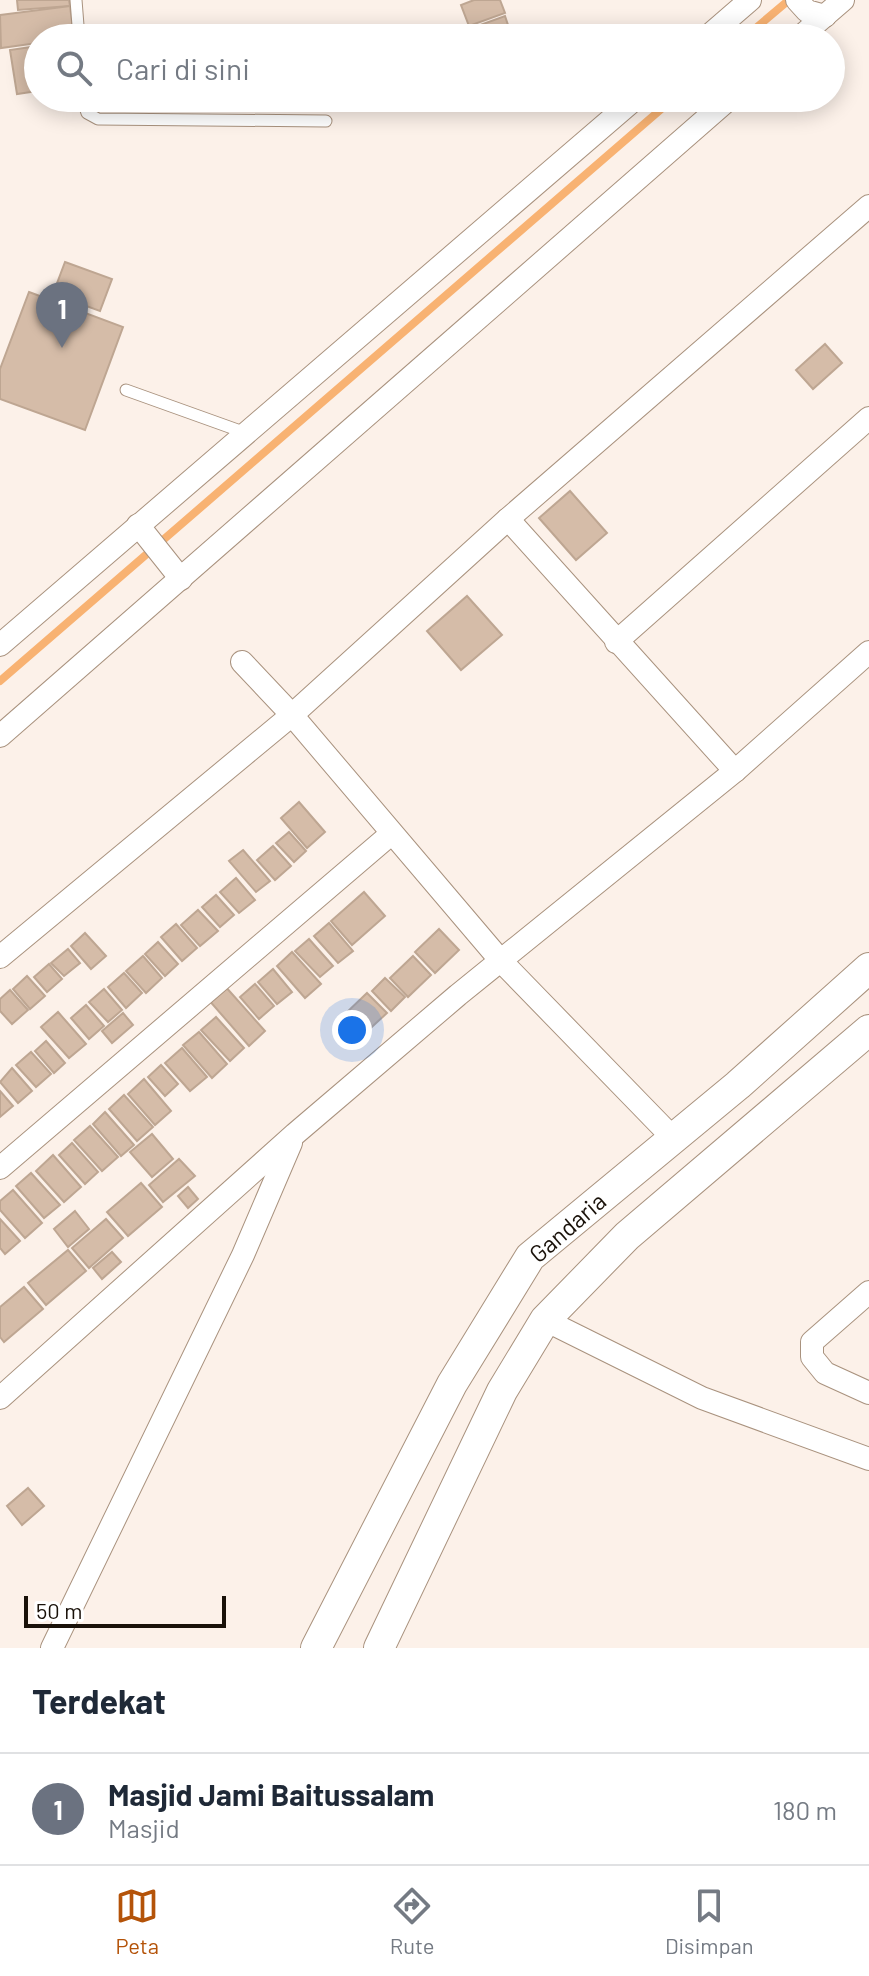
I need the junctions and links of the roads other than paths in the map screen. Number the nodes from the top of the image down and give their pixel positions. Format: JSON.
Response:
{"nodes":[{"id":1,"x":76,"y":0,"type":"edge"},
{"id":2,"x":750,"y":0,"type":"edge"},
{"id":3,"x":843,"y":0,"type":"edge"},
{"id":4,"x":810,"y":9,"type":"edge"},
{"id":5,"x":78,"y":24,"type":"edge"},
{"id":6,"x":722,"y":24,"type":"edge"},
{"id":7,"x":87,"y":112,"type":"edge"},
{"id":8,"x":620,"y":112,"type":"edge"},
{"id":9,"x":714,"y":112,"type":"edge"},
{"id":10,"x":326,"y":121,"type":"dead end"},
{"id":11,"x":869,"y":206,"type":"edge"},
{"id":12,"x":126,"y":390,"type":"dead end"},
{"id":13,"x":869,"y":418,"type":"edge"},
{"id":14,"x":246,"y":433,"type":"junction"},
{"id":15,"x":508,"y":519,"type":"junction"},
{"id":16,"x":143,"y":531,"type":"junction"},
{"id":17,"x":174,"y":570,"type":"junction"},
{"id":18,"x":616,"y":642,"type":"junction"},
{"id":19,"x":0,"y":645,"type":"edge"},
{"id":20,"x":869,"y":652,"type":"edge"},
{"id":21,"x":242,"y":662,"type":"dead end"},
{"id":22,"x":292,"y":715,"type":"junction"},
{"id":23,"x":0,"y":736,"type":"edge"},
{"id":24,"x":735,"y":771,"type":"junction"},
{"id":25,"x":391,"y":834,"type":"junction"},
{"id":26,"x":0,"y":957,"type":"edge"},
{"id":27,"x":501,"y":961,"type":"junction"},
{"id":28,"x":867,"y":975,"type":"edge"},
{"id":29,"x":869,"y":1030,"type":"edge"},
{"id":30,"x":295,"y":1134,"type":"junction"},
{"id":31,"x":673,"y":1138,"type":"junction"},
{"id":32,"x":0,"y":1168,"type":"edge"},
{"id":33,"x":869,"y":1292,"type":"edge"},
{"id":34,"x":545,"y":1320,"type":"junction"},
{"id":35,"x":869,"y":1393,"type":"edge"},
{"id":36,"x":0,"y":1398,"type":"edge"},
{"id":37,"x":869,"y":1459,"type":"edge"},
{"id":38,"x":52,"y":1648,"type":"edge"},
{"id":39,"x":316,"y":1648,"type":"edge"},
{"id":40,"x":379,"y":1648,"type":"edge"}],
"edges":[{"from":1,"to":5,"type":"lane"},
{"from":2,"to":6,"type":"street"},
{"from":3,"to":4,"type":"street"},
{"from":7,"to":10,"type":"lane"},
{"from":8,"to":14,"type":"street"},
{"from":9,"to":17,"type":"street"},
{"from":11,"to":15,"type":"street"},
{"from":12,"to":14,"type":"lane"},
{"from":13,"to":18,"type":"street"},
{"from":14,"to":16,"type":"street"},
{"from":15,"to":18,"type":"street"},
{"from":15,"to":22,"type":"street"},
{"from":16,"to":17,"type":"street"},
{"from":16,"to":19,"type":"street"},
{"from":17,"to":23,"type":"street"},
{"from":18,"to":24,"type":"street"},
{"from":20,"to":24,"type":"street"},
{"from":21,"to":22,"type":"street"},
{"from":22,"to":25,"type":"street"},
{"from":22,"to":26,"type":"street"},
{"from":24,"to":27,"type":"street"},
{"from":25,"to":27,"type":"street"},
{"from":25,"to":32,"type":"street"},
{"from":27,"to":30,"type":"street"},
{"from":27,"to":31,"type":"street"},
{"from":28,"to":31,"type":"street","name":"Gandaria"},
{"from":29,"to":34,"type":"street","name":"Gandaria"},
{"from":30,"to":36,"type":"street"},
{"from":30,"to":38,"type":"street"},
{"from":31,"to":39,"type":"street","name":"Gandaria"},
{"from":33,"to":35,"type":"street"},
{"from":34,"to":37,"type":"street"},
{"from":34,"to":40,"type":"street","name":"Gandaria"}]}
